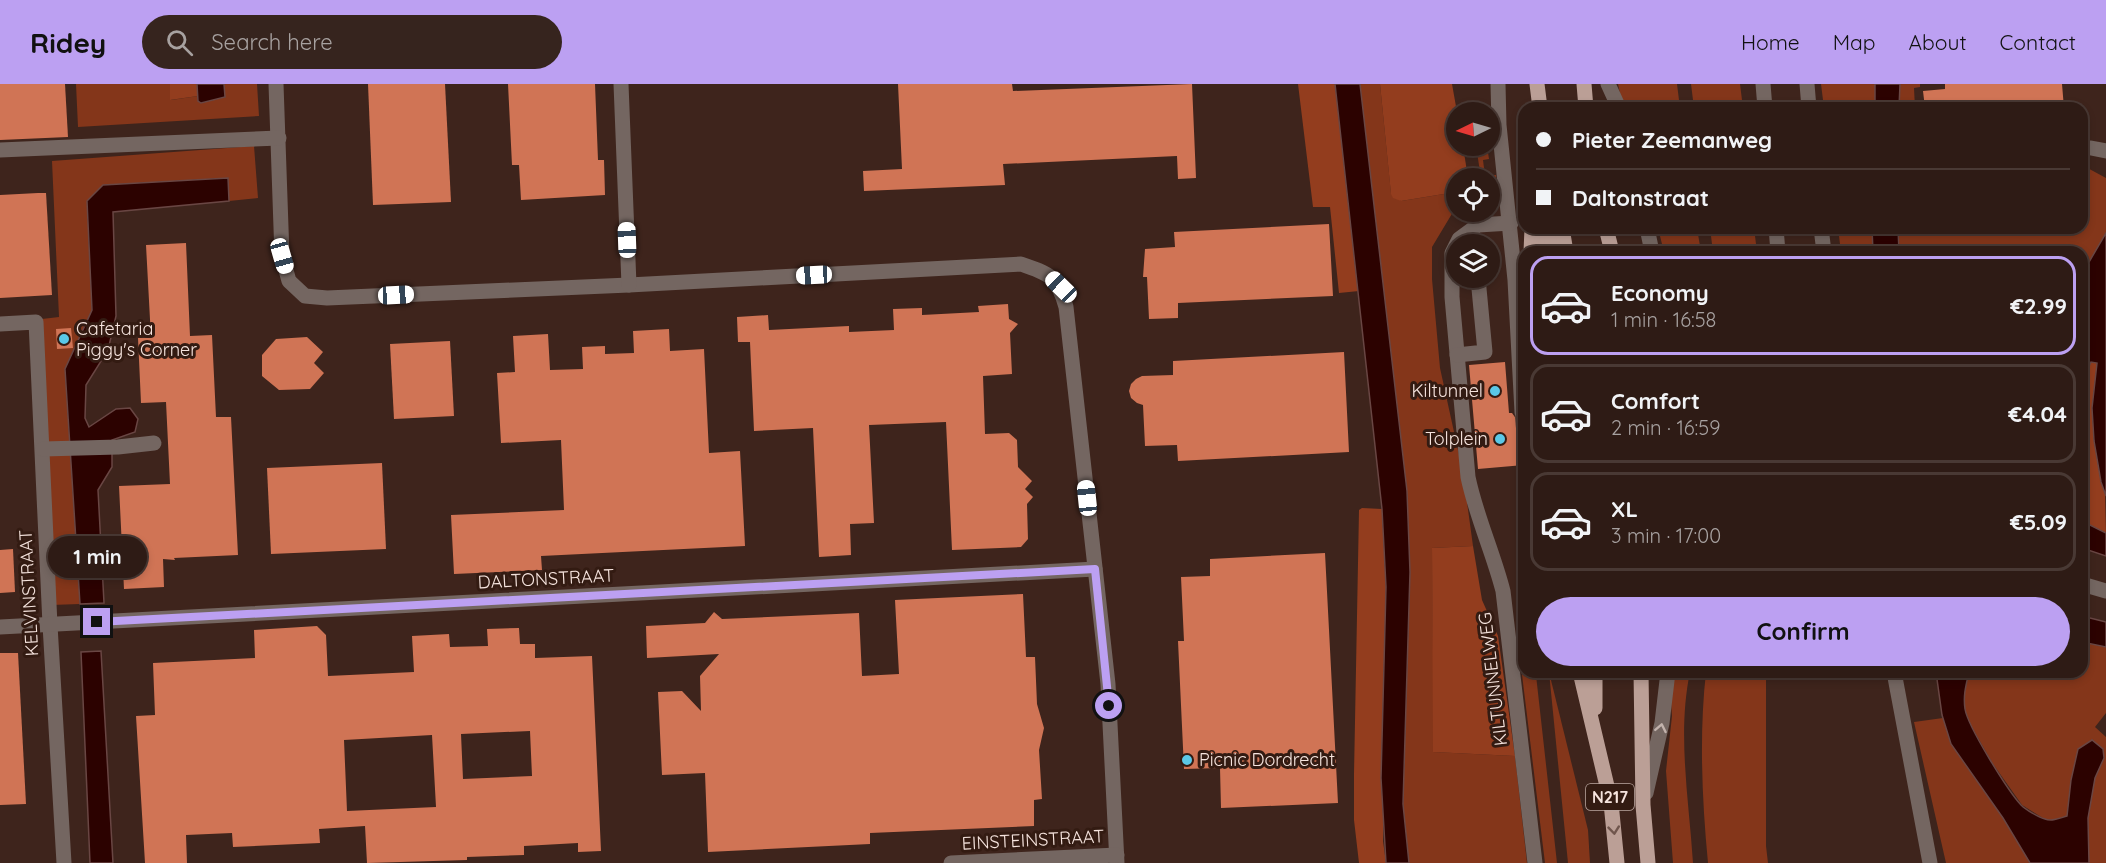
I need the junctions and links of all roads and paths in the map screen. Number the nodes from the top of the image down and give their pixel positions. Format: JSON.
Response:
{"nodes":[{"id":1,"x":276,"y":84,"type":"edge"},
{"id":2,"x":621,"y":84,"type":"edge"},
{"id":3,"x":1498,"y":84,"type":"edge"},
{"id":4,"x":1537,"y":84,"type":"edge"},
{"id":5,"x":1584,"y":84,"type":"edge"},
{"id":6,"x":1608,"y":84,"type":"edge"},
{"id":7,"x":1763,"y":84,"type":"edge"},
{"id":8,"x":1807,"y":84,"type":"edge"},
{"id":9,"x":1539,"y":102,"type":"edge"},
{"id":10,"x":1586,"y":102,"type":"edge"},
{"id":11,"x":1616,"y":102,"type":"edge"},
{"id":12,"x":1764,"y":102,"type":"edge"},
{"id":13,"x":1808,"y":102,"type":"edge"},
{"id":14,"x":279,"y":138,"type":"junction"},
{"id":15,"x":0,"y":150,"type":"edge"},
{"id":16,"x":1510,"y":223,"type":"junction"},
{"id":17,"x":629,"y":285,"type":"junction"},
{"id":18,"x":1479,"y":288,"type":"edge"},
{"id":19,"x":0,"y":324,"type":"edge"},
{"id":20,"x":1518,"y":349,"type":"edge"},
{"id":21,"x":1457,"y":355,"type":"junction"},
{"id":22,"x":154,"y":443,"type":"dead end"},
{"id":23,"x":43,"y":449,"type":"junction"},
{"id":24,"x":1095,"y":569,"type":"junction"},
{"id":25,"x":2088,"y":586,"type":"edge"},
{"id":26,"x":2106,"y":591,"type":"edge"},
{"id":27,"x":50,"y":625,"type":"junction"},
{"id":28,"x":0,"y":627,"type":"edge"},
{"id":29,"x":1575,"y":678,"type":"edge"},
{"id":30,"x":1582,"y":678,"type":"edge"},
{"id":31,"x":1586,"y":678,"type":"edge"},
{"id":32,"x":1590,"y":678,"type":"edge"},
{"id":33,"x":1594,"y":678,"type":"edge"},
{"id":34,"x":1641,"y":678,"type":"edge"},
{"id":35,"x":1667,"y":678,"type":"edge"},
{"id":36,"x":1895,"y":678,"type":"edge"},
{"id":37,"x":1595,"y":732,"type":"junction"},
{"id":38,"x":1643,"y":805,"type":"junction"},
{"id":39,"x":1117,"y":859,"type":"edge"},
{"id":40,"x":64,"y":863,"type":"edge"},
{"id":41,"x":951,"y":863,"type":"edge"},
{"id":42,"x":1535,"y":863,"type":"edge"},
{"id":43,"x":1617,"y":863,"type":"edge"},
{"id":44,"x":1648,"y":863,"type":"edge"},
{"id":45,"x":1930,"y":863,"type":"edge"}],
"edges":[{"from":1,"to":14,"type":"street"},
{"from":2,"to":17,"type":"street"},
{"from":3,"to":16,"type":"street"},
{"from":4,"to":9,"type":"main road"},
{"from":5,"to":10,"type":"main road"},
{"from":6,"to":11,"type":"street"},
{"from":7,"to":12,"type":"street"},
{"from":8,"to":13,"type":"street"},
{"from":14,"to":15,"type":"street"},
{"from":14,"to":17,"type":"street"},
{"from":16,"to":20,"type":"street"},
{"from":16,"to":21,"type":"street","name":"KILTUNNELWEG"},
{"from":17,"to":24,"type":"street"},
{"from":18,"to":21,"type":"street"},
{"from":19,"to":23,"type":"street","name":"KELVINSTRAAT"},
{"from":21,"to":42,"type":"street","name":"KILTUNNELWEG"},
{"from":22,"to":23,"type":"street"},
{"from":23,"to":27,"type":"street","name":"KELVINSTRAAT"},
{"from":24,"to":27,"type":"street","name":"DALTONSTRAAT"},
{"from":24,"to":39,"type":"street"},
{"from":25,"to":26,"type":"street"},
{"from":27,"to":28,"type":"street","name":"DALTONSTRAAT"},
{"from":27,"to":40,"type":"street","name":"KELVINSTRAAT"},
{"from":29,"to":37,"type":"street","number":"N217"},
{"from":30,"to":37,"type":"main road","number":"N217"},
{"from":31,"to":37,"type":"main road","number":"N217"},
{"from":32,"to":37,"type":"main road","number":"N217"},
{"from":33,"to":37,"type":"main road","number":"N217"},
{"from":34,"to":38,"type":"main road","number":"N217"},
{"from":38,"to":35,"type":"street","number":"N217","one_way":true},
{"from":36,"to":45,"type":"street"},
{"from":37,"to":43,"type":"main road","number":"N217","one_way":true},
{"from":38,"to":44,"type":"main road","number":"N217"},
{"from":39,"to":41,"type":"street","name":"EINSTEINSTRAAT"}]}
